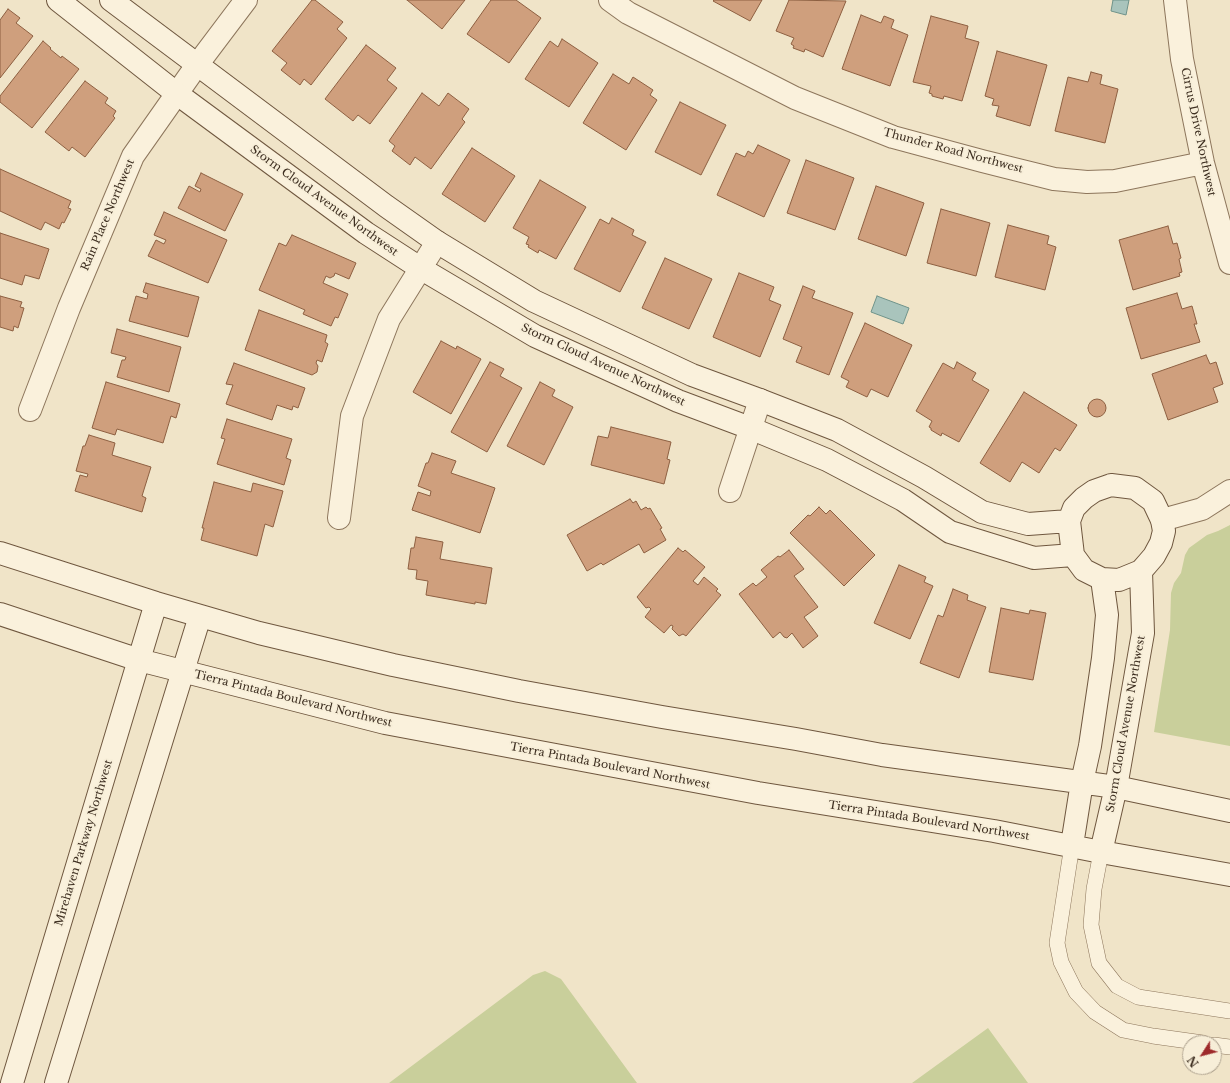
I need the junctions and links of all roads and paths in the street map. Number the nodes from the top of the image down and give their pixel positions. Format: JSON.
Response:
{"nodes":[{"id":1,"x":58,"y":0,"type":"edge"},
{"id":2,"x":111,"y":0,"type":"edge"},
{"id":3,"x":246,"y":0,"type":"edge"},
{"id":4,"x":610,"y":0,"type":"edge"},
{"id":5,"x":1175,"y":0,"type":"edge"},
{"id":6,"x":197,"y":65,"type":"junction"},
{"id":7,"x":176,"y":93,"type":"junction"},
{"id":8,"x":1203,"y":163,"type":"junction"},
{"id":9,"x":437,"y":242,"type":"junction"},
{"id":10,"x":1230,"y":263,"type":"edge"},
{"id":11,"x":420,"y":268,"type":"junction"},
{"id":12,"x":760,"y":400,"type":"junction"},
{"id":13,"x":30,"y":410,"type":"dead end"},
{"id":14,"x":750,"y":428,"type":"junction"},
{"id":15,"x":730,"y":491,"type":"dead end"},
{"id":16,"x":1230,"y":491,"type":"edge"},
{"id":17,"x":339,"y":518,"type":"dead end"},
{"id":18,"x":1162,"y":520,"type":"junction"},
{"id":19,"x":1068,"y":522,"type":"junction"},
{"id":20,"x":0,"y":553,"type":"edge"},
{"id":21,"x":1073,"y":555,"type":"junction"},
{"id":22,"x":1141,"y":571,"type":"junction"},
{"id":23,"x":1102,"y":580,"type":"junction"},
{"id":24,"x":156,"y":603,"type":"junction"},
{"id":25,"x":0,"y":614,"type":"edge"},
{"id":26,"x":200,"y":616,"type":"junction"},
{"id":27,"x":139,"y":660,"type":"junction"},
{"id":28,"x":182,"y":671,"type":"junction"},
{"id":29,"x":1082,"y":782,"type":"junction"},
{"id":30,"x":1116,"y":787,"type":"junction"},
{"id":31,"x":1230,"y":811,"type":"edge"},
{"id":32,"x":1072,"y":845,"type":"junction"},
{"id":33,"x":1102,"y":852,"type":"junction"},
{"id":34,"x":1230,"y":875,"type":"edge"},
{"id":35,"x":1230,"y":1011,"type":"edge"},
{"id":36,"x":1182,"y":1040,"type":"edge"},
{"id":37,"x":12,"y":1083,"type":"edge"},
{"id":38,"x":56,"y":1083,"type":"edge"}],
"edges":[{"from":1,"to":7,"type":"street","name":"Storm Cloud Avenue Northwest"},
{"from":2,"to":6,"type":"street"},
{"from":3,"to":6,"type":"street","name":"Rain Place Northwest"},
{"from":4,"to":8,"type":"street","name":"Thunder Road Northwest"},
{"from":5,"to":8,"type":"street","name":"Cirrus Drive Northwest"},
{"from":6,"to":7,"type":"street","name":"Rain Place Northwest"},
{"from":6,"to":9,"type":"street"},
{"from":7,"to":11,"type":"street","name":"Storm Cloud Avenue Northwest"},
{"from":7,"to":13,"type":"street","name":"Rain Place Northwest"},
{"from":8,"to":10,"type":"street","name":"Cirrus Drive Northwest"},
{"from":9,"to":11,"type":"street"},
{"from":9,"to":12,"type":"street"},
{"from":11,"to":14,"type":"street","name":"Storm Cloud Avenue Northwest"},
{"from":11,"to":17,"type":"street"},
{"from":12,"to":14,"type":"street"},
{"from":12,"to":19,"type":"street"},
{"from":14,"to":15,"type":"street"},
{"from":14,"to":21,"type":"street","name":"Storm Cloud Avenue Northwest"},
{"from":16,"to":18,"type":"street"},
{"from":18,"to":19,"type":"street"},
{"from":18,"to":22,"type":"street"},
{"from":19,"to":21,"type":"street"},
{"from":20,"to":24,"type":"street"},
{"from":21,"to":23,"type":"street"},
{"from":22,"to":23,"type":"street"},
{"from":22,"to":30,"type":"street","name":"Storm Cloud Avenue Northwest"},
{"from":23,"to":29,"type":"street"},
{"from":24,"to":26,"type":"street"},
{"from":24,"to":27,"type":"street","name":"Mirehaven Parkway Northwest"},
{"from":25,"to":27,"type":"street","name":"Tierra Pintada Boulevard Northwest"},
{"from":26,"to":28,"type":"street"},
{"from":26,"to":29,"type":"street"},
{"from":27,"to":28,"type":"street","name":"Tierra Pintada Boulevard Northwest"},
{"from":27,"to":37,"type":"street","name":"Mirehaven Parkway Northwest"},
{"from":28,"to":32,"type":"street","name":"Tierra Pintada Boulevard Northwest"},
{"from":28,"to":38,"type":"street"},
{"from":29,"to":30,"type":"street"},
{"from":29,"to":32,"type":"street"},
{"from":30,"to":31,"type":"street"},
{"from":30,"to":33,"type":"street","name":"Storm Cloud Avenue Northwest"},
{"from":32,"to":33,"type":"street","name":"Tierra Pintada Boulevard Northwest"},
{"from":32,"to":36,"type":"lane"},
{"from":33,"to":34,"type":"street","name":"Tierra Pintada Boulevard Northwest"},
{"from":33,"to":35,"type":"lane"}]}
